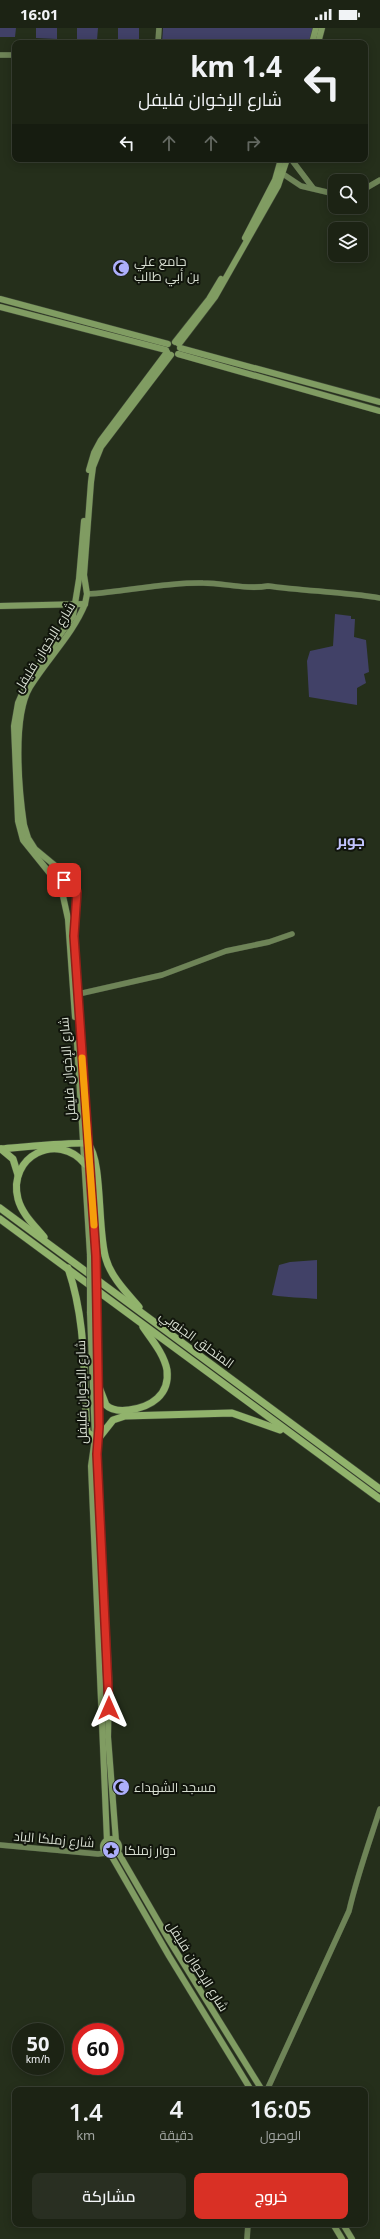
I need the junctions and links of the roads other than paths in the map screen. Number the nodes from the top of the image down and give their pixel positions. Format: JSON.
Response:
{"nodes":[{"id":1,"x":159,"y":28,"type":"edge"},
{"id":2,"x":316,"y":28,"type":"edge"},
{"id":3,"x":322,"y":28,"type":"edge"},
{"id":4,"x":158,"y":40,"type":"edge"},
{"id":5,"x":313,"y":40,"type":"edge"},
{"id":6,"x":319,"y":40,"type":"edge"},
{"id":7,"x":0,"y":55,"type":"edge"},
{"id":8,"x":12,"y":55,"type":"edge"},
{"id":9,"x":281,"y":162,"type":"edge"},
{"id":10,"x":285,"y":162,"type":"edge"},
{"id":11,"x":293,"y":162,"type":"edge"},
{"id":12,"x":281,"y":173,"type":"junction"},
{"id":13,"x":380,"y":180,"type":"edge"},
{"id":14,"x":368,"y":186,"type":"edge"},
{"id":15,"x":313,"y":188,"type":"junction"},
{"id":16,"x":328,"y":192,"type":"edge"},
{"id":17,"x":0,"y":299,"type":"edge"},
{"id":18,"x":0,"y":307,"type":"edge"},
{"id":19,"x":173,"y":349,"type":"junction"},
{"id":20,"x":380,"y":402,"type":"edge"},
{"id":21,"x":380,"y":411,"type":"edge"},
{"id":22,"x":86,"y":524,"type":"junction"},
{"id":23,"x":77,"y":589,"type":"junction"},
{"id":24,"x":86,"y":593,"type":"junction"},
{"id":25,"x":380,"y":598,"type":"edge"},
{"id":26,"x":74,"y":603,"type":"junction"},
{"id":27,"x":85,"y":604,"type":"junction"},
{"id":28,"x":0,"y":606,"type":"edge"},
{"id":29,"x":17,"y":760,"type":"junction"},
{"id":30,"x":73,"y":881,"type":"junction"},
{"id":31,"x":59,"y":887,"type":"junction"},
{"id":32,"x":77,"y":892,"type":"junction"},
{"id":33,"x":63,"y":896,"type":"junction"},
{"id":34,"x":71,"y":921,"type":"junction"},
{"id":35,"x":292,"y":934,"type":"dead end"},
{"id":36,"x":75,"y":995,"type":"junction"},
{"id":37,"x":86,"y":1143,"type":"junction"},
{"id":38,"x":1,"y":1149,"type":"edge"},
{"id":39,"x":85,"y":1164,"type":"junction"},
{"id":40,"x":18,"y":1175,"type":"junction"},
{"id":41,"x":0,"y":1208,"type":"edge"},
{"id":42,"x":0,"y":1219,"type":"edge"},
{"id":43,"x":53,"y":1248,"type":"junction"},
{"id":44,"x":93,"y":1256,"type":"junction"},
{"id":45,"x":67,"y":1268,"type":"junction"},
{"id":46,"x":93,"y":1313,"type":"junction"},
{"id":47,"x":149,"y":1318,"type":"junction"},
{"id":48,"x":138,"y":1321,"type":"junction"},
{"id":49,"x":99,"y":1387,"type":"junction"},
{"id":50,"x":290,"y":1434,"type":"junction"},
{"id":51,"x":96,"y":1439,"type":"junction"},
{"id":52,"x":380,"y":1489,"type":"edge"},
{"id":53,"x":380,"y":1499,"type":"edge"},
{"id":54,"x":380,"y":1809,"type":"edge"},
{"id":55,"x":107,"y":1841,"type":"junction"},
{"id":56,"x":116,"y":1841,"type":"junction"},
{"id":57,"x":0,"y":1845,"type":"edge"},
{"id":58,"x":118,"y":1852,"type":"junction"},
{"id":59,"x":108,"y":1854,"type":"junction"},
{"id":60,"x":249,"y":2087,"type":"edge"},
{"id":61,"x":260,"y":2087,"type":"edge"},
{"id":62,"x":268,"y":2087,"type":"edge"},
{"id":63,"x":248,"y":2227,"type":"edge"},
{"id":64,"x":335,"y":2227,"type":"edge"},
{"id":65,"x":345,"y":2227,"type":"edge"},
{"id":66,"x":247,"y":2239,"type":"edge"},
{"id":67,"x":342,"y":2239,"type":"edge"},
{"id":68,"x":352,"y":2239,"type":"edge"}],
"edges":[{"from":1,"to":4,"type":"street"},
{"from":2,"to":5,"type":"main road"},
{"from":3,"to":6,"type":"main road"},
{"from":7,"to":8,"type":"street"},
{"from":9,"to":12,"type":"main road"},
{"from":10,"to":12,"type":"main road"},
{"from":11,"to":15,"type":"street"},
{"from":12,"to":15,"type":"street"},
{"from":12,"to":19,"type":"main road","name":"شارع الإخوان فليفل"},
{"from":13,"to":14,"type":"street"},
{"from":15,"to":16,"type":"street"},
{"from":17,"to":19,"type":"main road"},
{"from":18,"to":19,"type":"main road"},
{"from":19,"to":20,"type":"main road"},
{"from":19,"to":21,"type":"main road"},
{"from":19,"to":22,"type":"main road","name":"شارع الإخوان فليفل"},
{"from":22,"to":23,"type":"main road","name":"شارع الإخوان فليفل"},
{"from":22,"to":24,"type":"main road","name":"شارع الإخوان فليفل"},
{"from":23,"to":24,"type":"main road"},
{"from":23,"to":26,"type":"main road","name":"شارع الإخوان فليفل"},
{"from":24,"to":25,"type":"street"},
{"from":24,"to":27,"type":"main road","name":"شارع الإخوان فليفل"},
{"from":26,"to":27,"type":"main road"},
{"from":26,"to":28,"type":"main road"},
{"from":26,"to":29,"type":"main road","name":"شارع الإخوان فليفل"},
{"from":27,"to":29,"type":"main road","name":"شارع الإخوان فليفل"},
{"from":29,"to":30,"type":"main road","name":"شارع الإخوان فليفل"},
{"from":29,"to":31,"type":"main road","name":"شارع الإخوان فليفل"},
{"from":30,"to":31,"type":"main road"},
{"from":30,"to":32,"type":"main road","name":"شارع الإخوان فليفل"},
{"from":31,"to":33,"type":"main road","name":"شارع الإخوان فليفل"},
{"from":32,"to":33,"type":"main road"},
{"from":32,"to":34,"type":"main road","name":"شارع الإخوان فليفل"},
{"from":33,"to":34,"type":"main road","name":"شارع الإخوان فليفل"},
{"from":34,"to":36,"type":"main road","name":"شارع الإخوان فليفل"},
{"from":35,"to":36,"type":"street"},
{"from":36,"to":37,"type":"main road","name":"شارع الإخوان فليفل"},
{"from":37,"to":38,"type":"highway"},
{"from":37,"to":39,"type":"main road","name":"شارع الإخوان فليفل"},
{"from":37,"to":44,"type":"main road","name":"شارع الإخوان فليفل"},
{"from":37,"to":47,"type":"highway"},
{"from":38,"to":40,"type":"highway"},
{"from":39,"to":40,"type":"highway"},
{"from":39,"to":44,"type":"main road","name":"شارع الإخوان فليفل"},
{"from":40,"to":43,"type":"highway"},
{"from":41,"to":43,"type":"highway","name":"المتحلق الجنوبي"},
{"from":42,"to":45,"type":"highway","name":"المتحلق الجنوبي"},
{"from":43,"to":47,"type":"highway","name":"المتحلق الجنوبي"},
{"from":44,"to":46,"type":"main road","name":"شارع الإخوان فليفل","bridge":true},
{"from":45,"to":48,"type":"highway","name":"المتحلق الجنوبي"},
{"from":45,"to":51,"type":"highway"},
{"from":46,"to":49,"type":"main road","name":"شارع الإخوان فليفل"},
{"from":46,"to":51,"type":"main road","name":"شارع الإخوان فليفل"},
{"from":47,"to":52,"type":"highway","name":"المتحلق الجنوبي"},
{"from":48,"to":49,"type":"highway"},
{"from":48,"to":50,"type":"highway","name":"المتحلق الجنوبي"},
{"from":49,"to":51,"type":"main road","name":"شارع الإخوان فليفل"},
{"from":50,"to":51,"type":"highway"},
{"from":50,"to":53,"type":"highway","name":"المتحلق الجنوبي"},
{"from":51,"to":55,"type":"main road","name":"شارع الإخوان فليفل"},
{"from":51,"to":56,"type":"main road","name":"شارع الإخوان فليفل"},
{"from":54,"to":62,"type":"street"},
{"from":55,"to":56,"type":"main road"},
{"from":55,"to":59,"type":"main road"},
{"from":56,"to":58,"type":"main road"},
{"from":57,"to":59,"type":"street","name":"شارع زملكا الباد"},
{"from":58,"to":59,"type":"main road"},
{"from":58,"to":61,"type":"main road","name":"شارع الإخوان فليفل"},
{"from":59,"to":60,"type":"main road","name":"شارع الإخوان فليفل"},
{"from":63,"to":66,"type":"street"},
{"from":64,"to":67,"type":"main road"},
{"from":65,"to":68,"type":"main road"}]}
